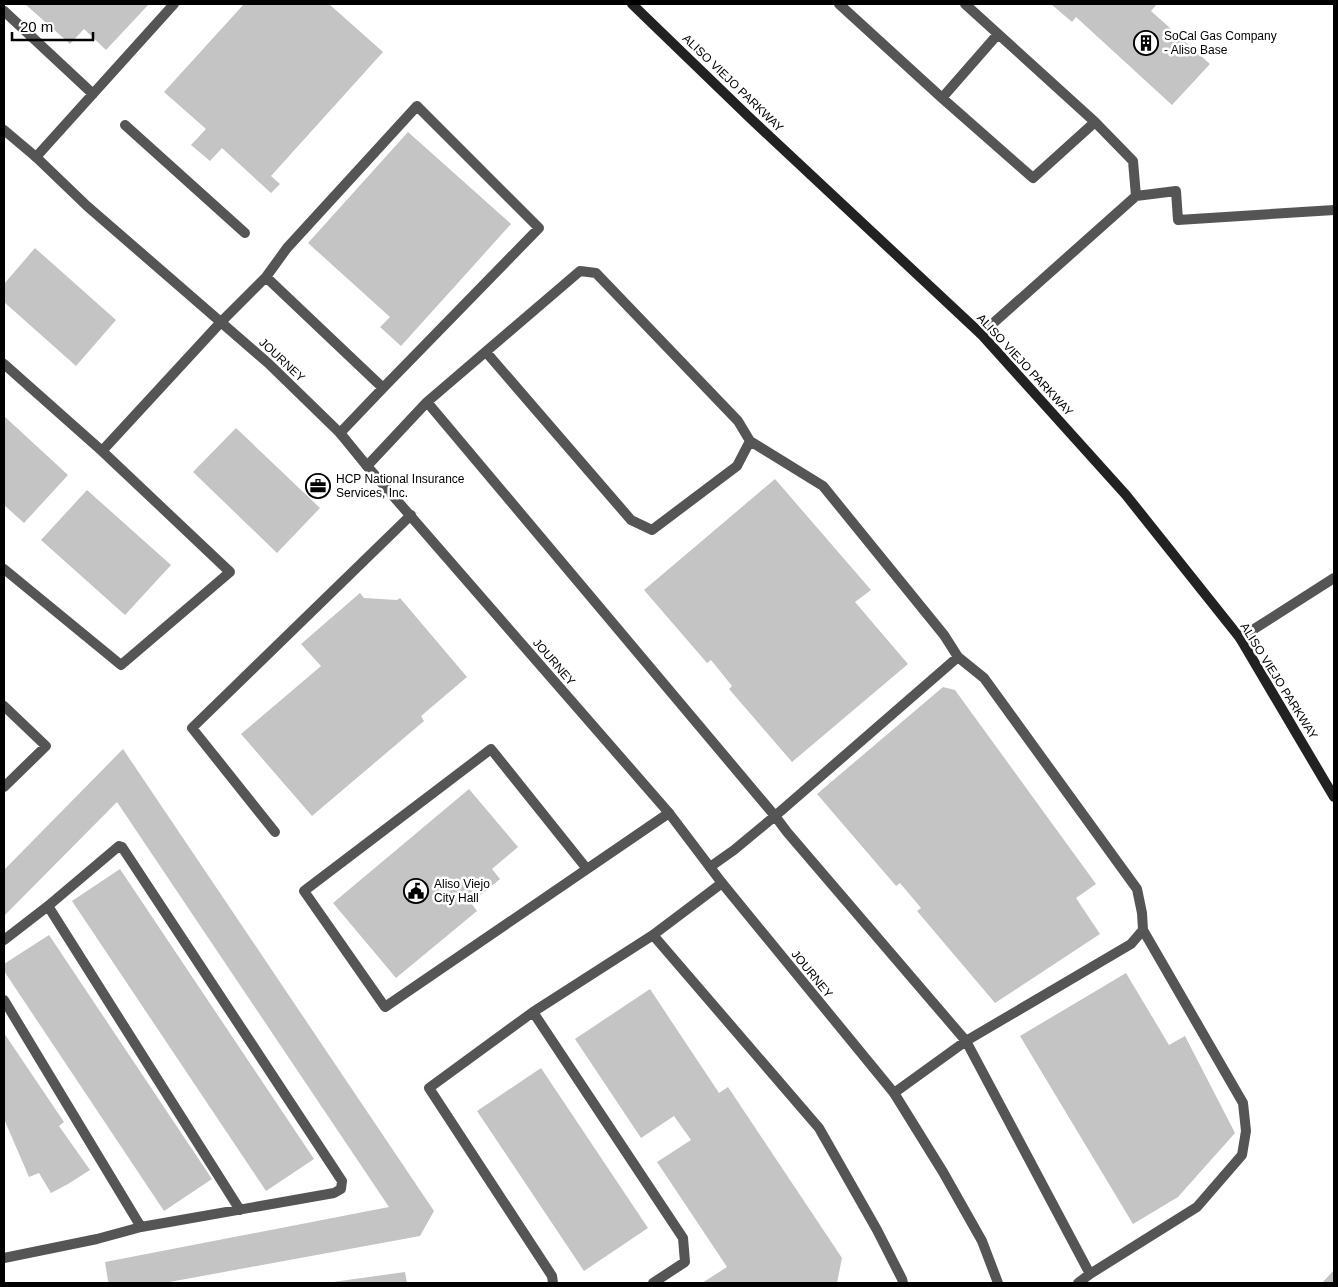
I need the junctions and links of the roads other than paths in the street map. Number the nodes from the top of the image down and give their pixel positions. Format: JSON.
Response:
{"nodes":[{"id":1,"x":174,"y":4,"type":"edge"},
{"id":2,"x":632,"y":4,"type":"edge"},
{"id":3,"x":839,"y":4,"type":"edge"},
{"id":4,"x":965,"y":4,"type":"edge"},
{"id":5,"x":4,"y":11,"type":"edge"},
{"id":6,"x":998,"y":34,"type":"junction"},
{"id":7,"x":93,"y":94,"type":"junction"},
{"id":8,"x":942,"y":98,"type":"junction"},
{"id":9,"x":1095,"y":122,"type":"junction"},
{"id":10,"x":125,"y":125,"type":"dead end"},
{"id":11,"x":4,"y":130,"type":"edge"},
{"id":12,"x":36,"y":157,"type":"junction"},
{"id":13,"x":1136,"y":196,"type":"junction"},
{"id":14,"x":1334,"y":210,"type":"edge"},
{"id":15,"x":245,"y":233,"type":"dead end"},
{"id":16,"x":266,"y":277,"type":"junction"},
{"id":17,"x":221,"y":322,"type":"junction"},
{"id":18,"x":981,"y":334,"type":"junction"},
{"id":19,"x":486,"y":352,"type":"junction"},
{"id":20,"x":4,"y":364,"type":"edge"},
{"id":21,"x":383,"y":388,"type":"junction"},
{"id":22,"x":427,"y":402,"type":"junction"},
{"id":23,"x":340,"y":433,"type":"junction"},
{"id":24,"x":750,"y":441,"type":"junction"},
{"id":25,"x":102,"y":451,"type":"junction"},
{"id":26,"x":367,"y":466,"type":"junction"},
{"id":27,"x":410,"y":515,"type":"junction"},
{"id":28,"x":4,"y":569,"type":"edge"},
{"id":29,"x":1334,"y":578,"type":"edge"},
{"id":30,"x":1240,"y":638,"type":"junction"},
{"id":31,"x":958,"y":657,"type":"junction"},
{"id":32,"x":4,"y":706,"type":"edge"},
{"id":33,"x":4,"y":787,"type":"edge"},
{"id":34,"x":1334,"y":797,"type":"edge"},
{"id":35,"x":669,"y":813,"type":"junction"},
{"id":36,"x":775,"y":816,"type":"junction"},
{"id":37,"x":275,"y":832,"type":"dead end"},
{"id":38,"x":710,"y":867,"type":"junction"},
{"id":39,"x":587,"y":869,"type":"junction"},
{"id":40,"x":722,"y":883,"type":"junction"},
{"id":41,"x":48,"y":906,"type":"junction"},
{"id":42,"x":1143,"y":930,"type":"junction"},
{"id":43,"x":653,"y":935,"type":"junction"},
{"id":44,"x":4,"y":940,"type":"edge"},
{"id":45,"x":4,"y":1000,"type":"edge"},
{"id":46,"x":533,"y":1012,"type":"junction"},
{"id":47,"x":966,"y":1041,"type":"junction"},
{"id":48,"x":894,"y":1093,"type":"junction"},
{"id":49,"x":240,"y":1210,"type":"junction"},
{"id":50,"x":141,"y":1227,"type":"junction"},
{"id":51,"x":4,"y":1258,"type":"edge"},
{"id":52,"x":1090,"y":1274,"type":"junction"},
{"id":53,"x":553,"y":1283,"type":"edge"},
{"id":54,"x":654,"y":1283,"type":"edge"},
{"id":55,"x":903,"y":1283,"type":"edge"},
{"id":56,"x":998,"y":1283,"type":"edge"},
{"id":57,"x":1078,"y":1283,"type":"edge"}],
"edges":[{"from":1,"to":7,"type":"street"},
{"from":2,"to":18,"type":"main road","name":"ALISO VIEJO PARKWAY"},
{"from":3,"to":8,"type":"street"},
{"from":4,"to":6,"type":"street"},
{"from":5,"to":7,"type":"street"},
{"from":6,"to":8,"type":"street"},
{"from":6,"to":9,"type":"street"},
{"from":7,"to":12,"type":"street"},
{"from":8,"to":9,"type":"street"},
{"from":9,"to":13,"type":"street"},
{"from":10,"to":15,"type":"street"},
{"from":11,"to":12,"type":"street","name":"JOURNEY"},
{"from":12,"to":17,"type":"street","name":"JOURNEY"},
{"from":13,"to":14,"type":"street"},
{"from":13,"to":18,"type":"street"},
{"from":16,"to":17,"type":"street"},
{"from":16,"to":21,"type":"street"},
{"from":16,"to":21,"type":"street"},
{"from":17,"to":23,"type":"street","name":"JOURNEY"},
{"from":17,"to":25,"type":"street"},
{"from":18,"to":30,"type":"main road","name":"ALISO VIEJO PARKWAY"},
{"from":19,"to":22,"type":"street"},
{"from":19,"to":24,"type":"street"},
{"from":19,"to":24,"type":"street"},
{"from":20,"to":25,"type":"street"},
{"from":21,"to":23,"type":"street"},
{"from":22,"to":26,"type":"street"},
{"from":22,"to":36,"type":"street"},
{"from":23,"to":26,"type":"street","name":"JOURNEY"},
{"from":24,"to":31,"type":"street"},
{"from":25,"to":28,"type":"street"},
{"from":26,"to":27,"type":"street","name":"JOURNEY"},
{"from":27,"to":35,"type":"street","name":"JOURNEY"},
{"from":27,"to":37,"type":"street"},
{"from":29,"to":30,"type":"street"},
{"from":30,"to":34,"type":"main road","name":"ALISO VIEJO PARKWAY"},
{"from":31,"to":36,"type":"street"},
{"from":31,"to":42,"type":"street"},
{"from":32,"to":33,"type":"street"},
{"from":35,"to":38,"type":"street","name":"JOURNEY"},
{"from":35,"to":39,"type":"street"},
{"from":36,"to":38,"type":"street"},
{"from":36,"to":47,"type":"street"},
{"from":38,"to":40,"type":"street","name":"JOURNEY"},
{"from":39,"to":39,"type":"street"},
{"from":40,"to":43,"type":"street"},
{"from":40,"to":48,"type":"street","name":"JOURNEY"},
{"from":41,"to":44,"type":"street"},
{"from":41,"to":49,"type":"street"},
{"from":41,"to":49,"type":"street"},
{"from":42,"to":47,"type":"street"},
{"from":42,"to":52,"type":"street"},
{"from":43,"to":46,"type":"street"},
{"from":43,"to":55,"type":"street"},
{"from":45,"to":50,"type":"street"},
{"from":46,"to":53,"type":"street"},
{"from":46,"to":54,"type":"street"},
{"from":47,"to":48,"type":"street"},
{"from":47,"to":52,"type":"street"},
{"from":48,"to":56,"type":"street","name":"JOURNEY"},
{"from":49,"to":50,"type":"street"},
{"from":50,"to":51,"type":"street"},
{"from":52,"to":57,"type":"street"}]}
